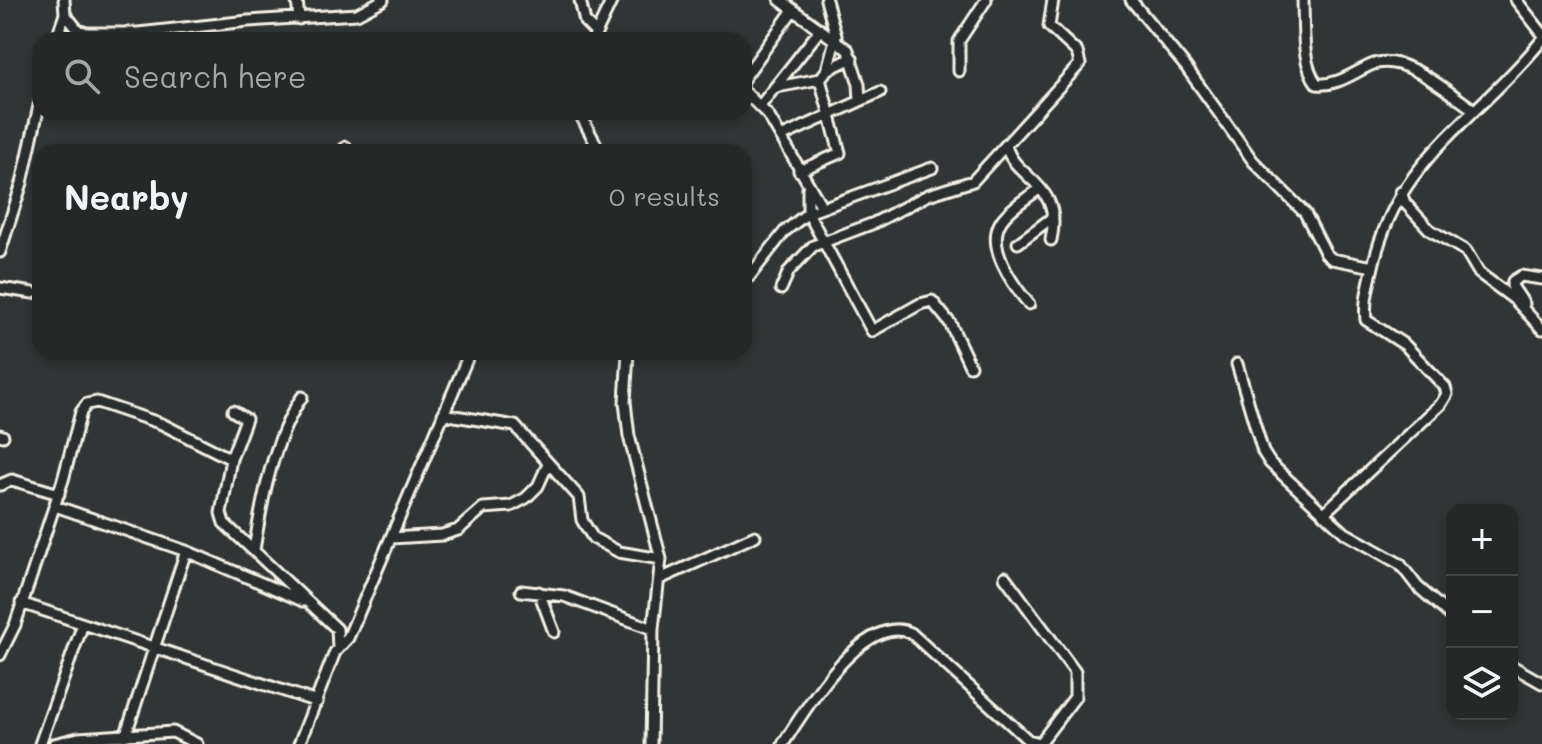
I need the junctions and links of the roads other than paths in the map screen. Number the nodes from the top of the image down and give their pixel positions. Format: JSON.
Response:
{"nodes":[{"id":1,"x":64,"y":0,"type":"edge"},
{"id":2,"x":297,"y":0,"type":"edge"},
{"id":3,"x":383,"y":0,"type":"edge"},
{"id":4,"x":580,"y":0,"type":"edge"},
{"id":5,"x":612,"y":0,"type":"edge"},
{"id":6,"x":779,"y":0,"type":"edge"},
{"id":7,"x":826,"y":0,"type":"edge"},
{"id":8,"x":986,"y":0,"type":"edge"},
{"id":9,"x":1053,"y":0,"type":"edge"},
{"id":10,"x":1131,"y":0,"type":"edge"},
{"id":11,"x":1303,"y":0,"type":"edge"},
{"id":12,"x":1516,"y":0,"type":"edge"},
{"id":13,"x":793,"y":10,"type":"junction"},
{"id":14,"x":65,"y":14,"type":"junction"},
{"id":15,"x":299,"y":19,"type":"junction"},
{"id":16,"x":74,"y":26,"type":"junction"},
{"id":17,"x":60,"y":28,"type":"junction"},
{"id":18,"x":820,"y":30,"type":"junction"},
{"id":19,"x":59,"y":32,"type":"edge"},
{"id":20,"x":85,"y":32,"type":"edge"},
{"id":21,"x":176,"y":32,"type":"edge"},
{"id":22,"x":592,"y":32,"type":"edge"},
{"id":23,"x":597,"y":32,"type":"edge"},
{"id":24,"x":1542,"y":33,"type":"edge"},
{"id":25,"x":1542,"y":40,"type":"edge"},
{"id":26,"x":836,"y":42,"type":"junction"},
{"id":27,"x":852,"y":58,"type":"junction"},
{"id":28,"x":752,"y":67,"type":"edge"},
{"id":29,"x":959,"y":71,"type":"dead end"},
{"id":30,"x":823,"y":74,"type":"junction"},
{"id":31,"x":777,"y":87,"type":"junction"},
{"id":32,"x":880,"y":92,"type":"dead end"},
{"id":33,"x":752,"y":98,"type":"edge"},
{"id":34,"x":860,"y":101,"type":"junction"},
{"id":35,"x":760,"y":106,"type":"junction"},
{"id":36,"x":1473,"y":109,"type":"junction"},
{"id":37,"x":828,"y":116,"type":"junction"},
{"id":38,"x":36,"y":120,"type":"edge"},
{"id":39,"x":583,"y":120,"type":"edge"},
{"id":40,"x":781,"y":137,"type":"junction"},
{"id":41,"x":596,"y":144,"type":"edge"},
{"id":42,"x":1006,"y":145,"type":"junction"},
{"id":43,"x":932,"y":168,"type":"dead end"},
{"id":44,"x":799,"y":171,"type":"junction"},
{"id":45,"x":808,"y":188,"type":"junction"},
{"id":46,"x":1040,"y":188,"type":"junction"},
{"id":47,"x":1401,"y":192,"type":"junction"},
{"id":48,"x":822,"y":207,"type":"junction"},
{"id":49,"x":808,"y":213,"type":"junction"},
{"id":50,"x":1053,"y":217,"type":"junction"},
{"id":51,"x":823,"y":240,"type":"junction"},
{"id":52,"x":1051,"y":240,"type":"dead end"},
{"id":53,"x":1018,"y":243,"type":"dead end"},
{"id":54,"x":0,"y":252,"type":"edge"},
{"id":55,"x":1373,"y":267,"type":"junction"},
{"id":56,"x":752,"y":273,"type":"edge"},
{"id":57,"x":1542,"y":279,"type":"edge"},
{"id":58,"x":0,"y":288,"type":"edge"},
{"id":59,"x":781,"y":289,"type":"dead end"},
{"id":60,"x":32,"y":293,"type":"edge"},
{"id":61,"x":1029,"y":304,"type":"dead end"},
{"id":62,"x":1527,"y":311,"type":"junction"},
{"id":63,"x":1542,"y":329,"type":"edge"},
{"id":64,"x":467,"y":360,"type":"edge"},
{"id":65,"x":628,"y":360,"type":"edge"},
{"id":66,"x":1237,"y":364,"type":"dead end"},
{"id":67,"x":970,"y":366,"type":"dead end"},
{"id":68,"x":302,"y":397,"type":"dead end"},
{"id":69,"x":233,"y":411,"type":"dead end"},
{"id":70,"x":443,"y":414,"type":"junction"},
{"id":71,"x":231,"y":459,"type":"junction"},
{"id":72,"x":548,"y":464,"type":"junction"},
{"id":73,"x":0,"y":485,"type":"edge"},
{"id":74,"x":59,"y":494,"type":"junction"},
{"id":75,"x":55,"y":506,"type":"junction"},
{"id":76,"x":1323,"y":514,"type":"junction"},
{"id":77,"x":755,"y":536,"type":"dead end"},
{"id":78,"x":391,"y":538,"type":"junction"},
{"id":79,"x":254,"y":550,"type":"junction"},
{"id":80,"x":186,"y":551,"type":"junction"},
{"id":81,"x":661,"y":559,"type":"junction"},
{"id":82,"x":1005,"y":577,"type":"dead end"},
{"id":83,"x":660,"y":579,"type":"junction"},
{"id":84,"x":521,"y":591,"type":"dead end"},
{"id":85,"x":539,"y":592,"type":"junction"},
{"id":86,"x":21,"y":603,"type":"junction"},
{"id":87,"x":310,"y":604,"type":"junction"},
{"id":88,"x":1446,"y":612,"type":"edge"},
{"id":89,"x":83,"y":624,"type":"junction"},
{"id":90,"x":15,"y":625,"type":"junction"},
{"id":91,"x":653,"y":629,"type":"junction"},
{"id":92,"x":554,"y":632,"type":"dead end"},
{"id":93,"x":0,"y":635,"type":"edge"},
{"id":94,"x":153,"y":646,"type":"junction"},
{"id":95,"x":338,"y":648,"type":"junction"},
{"id":96,"x":0,"y":655,"type":"edge"},
{"id":97,"x":1518,"y":669,"type":"edge"},
{"id":98,"x":1542,"y":683,"type":"edge"},
{"id":99,"x":317,"y":702,"type":"junction"},
{"id":100,"x":125,"y":737,"type":"junction"},
{"id":101,"x":60,"y":743,"type":"edge"},
{"id":102,"x":40,"y":744,"type":"edge"},
{"id":103,"x":197,"y":744,"type":"edge"},
{"id":104,"x":299,"y":744,"type":"edge"},
{"id":105,"x":651,"y":744,"type":"edge"},
{"id":106,"x":783,"y":744,"type":"edge"},
{"id":107,"x":1042,"y":744,"type":"edge"}],
"edges":[{"from":1,"to":14,"type":"street"},
{"from":2,"to":15,"type":"street"},
{"from":3,"to":15,"type":"street"},
{"from":4,"to":22,"type":"street"},
{"from":5,"to":23,"type":"street"},
{"from":6,"to":13,"type":"street"},
{"from":7,"to":26,"type":"street"},
{"from":8,"to":29,"type":"street"},
{"from":9,"to":42,"type":"street"},
{"from":10,"to":55,"type":"street"},
{"from":11,"to":36,"type":"street"},
{"from":12,"to":24,"type":"street"},
{"from":13,"to":18,"type":"street"},
{"from":13,"to":28,"type":"street"},
{"from":14,"to":16,"type":"street"},
{"from":14,"to":17,"type":"street"},
{"from":15,"to":21,"type":"street"},
{"from":16,"to":17,"type":"street"},
{"from":16,"to":20,"type":"street"},
{"from":17,"to":19,"type":"street"},
{"from":18,"to":26,"type":"street"},
{"from":18,"to":31,"type":"street"},
{"from":25,"to":36,"type":"street"},
{"from":26,"to":27,"type":"street"},
{"from":26,"to":30,"type":"street"},
{"from":27,"to":30,"type":"street"},
{"from":27,"to":34,"type":"street"},
{"from":30,"to":31,"type":"street"},
{"from":30,"to":37,"type":"street"},
{"from":31,"to":35,"type":"street"},
{"from":32,"to":34,"type":"street"},
{"from":33,"to":35,"type":"street"},
{"from":34,"to":37,"type":"street"},
{"from":35,"to":40,"type":"street"},
{"from":36,"to":47,"type":"street"},
{"from":37,"to":40,"type":"street"},
{"from":37,"to":44,"type":"street"},
{"from":38,"to":54,"type":"street"},
{"from":39,"to":41,"type":"street"},
{"from":40,"to":44,"type":"street"},
{"from":42,"to":46,"type":"street"},
{"from":42,"to":51,"type":"street"},
{"from":43,"to":48,"type":"street"},
{"from":44,"to":45,"type":"street"},
{"from":45,"to":48,"type":"street"},
{"from":45,"to":49,"type":"street"},
{"from":46,"to":50,"type":"street"},
{"from":46,"to":61,"type":"street"},
{"from":47,"to":55,"type":"street"},
{"from":47,"to":62,"type":"street"},
{"from":48,"to":49,"type":"street"},
{"from":49,"to":51,"type":"street"},
{"from":49,"to":56,"type":"street"},
{"from":50,"to":52,"type":"street"},
{"from":50,"to":53,"type":"street"},
{"from":51,"to":59,"type":"street"},
{"from":51,"to":67,"type":"street"},
{"from":55,"to":76,"type":"street"},
{"from":57,"to":62,"type":"street"},
{"from":58,"to":60,"type":"street"},
{"from":62,"to":63,"type":"street"},
{"from":64,"to":70,"type":"street"},
{"from":65,"to":81,"type":"street"},
{"from":66,"to":76,"type":"street"},
{"from":68,"to":79,"type":"street"},
{"from":69,"to":71,"type":"street"},
{"from":70,"to":72,"type":"street"},
{"from":70,"to":78,"type":"street"},
{"from":71,"to":74,"type":"street"},
{"from":71,"to":79,"type":"street"},
{"from":72,"to":78,"type":"street"},
{"from":72,"to":81,"type":"street"},
{"from":73,"to":74,"type":"street"},
{"from":74,"to":75,"type":"street"},
{"from":75,"to":80,"type":"street"},
{"from":75,"to":86,"type":"street"},
{"from":76,"to":88,"type":"street"},
{"from":77,"to":83,"type":"street"},
{"from":78,"to":95,"type":"street"},
{"from":79,"to":87,"type":"street"},
{"from":80,"to":87,"type":"street"},
{"from":80,"to":94,"type":"street"},
{"from":81,"to":83,"type":"street"},
{"from":82,"to":107,"type":"street"},
{"from":83,"to":91,"type":"street"},
{"from":84,"to":85,"type":"street"},
{"from":85,"to":91,"type":"street"},
{"from":85,"to":92,"type":"street"},
{"from":86,"to":89,"type":"street"},
{"from":86,"to":90,"type":"street"},
{"from":87,"to":95,"type":"street"},
{"from":89,"to":94,"type":"street"},
{"from":89,"to":102,"type":"street"},
{"from":90,"to":93,"type":"street"},
{"from":90,"to":96,"type":"street"},
{"from":91,"to":105,"type":"street"},
{"from":94,"to":99,"type":"street"},
{"from":94,"to":100,"type":"street"},
{"from":95,"to":99,"type":"street"},
{"from":97,"to":98,"type":"street"},
{"from":99,"to":104,"type":"street"},
{"from":100,"to":101,"type":"street"},
{"from":100,"to":103,"type":"street"},
{"from":106,"to":107,"type":"street"}]}
